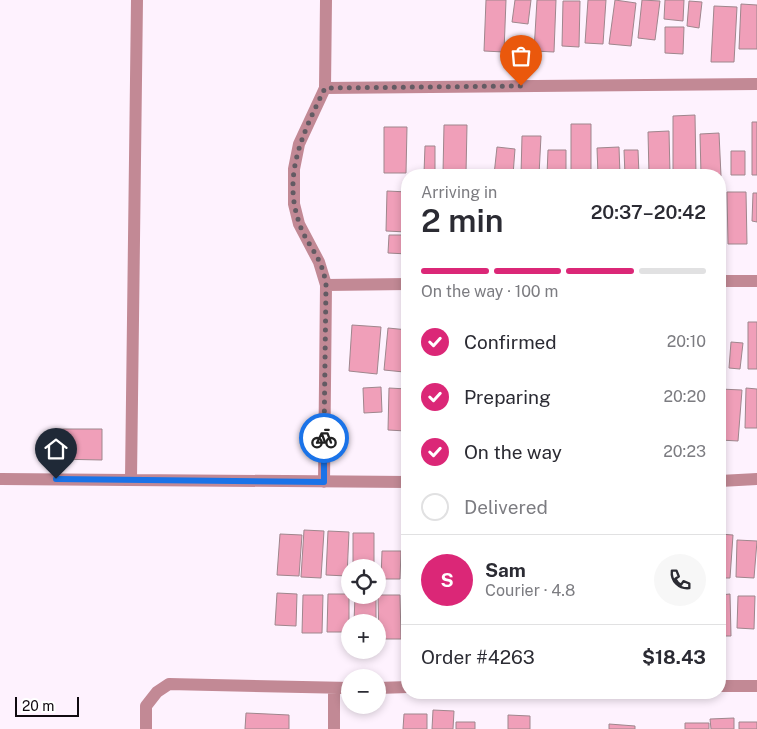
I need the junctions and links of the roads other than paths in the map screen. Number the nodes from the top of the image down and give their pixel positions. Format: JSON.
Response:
{"nodes":[{"id":1,"x":137,"y":0,"type":"edge"},
{"id":2,"x":326,"y":0,"type":"edge"},
{"id":3,"x":757,"y":84,"type":"edge"},
{"id":4,"x":325,"y":88,"type":"junction"},
{"id":5,"x":726,"y":281,"type":"edge"},
{"id":6,"x":757,"y":281,"type":"edge"},
{"id":7,"x":401,"y":284,"type":"edge"},
{"id":8,"x":326,"y":285,"type":"junction"},
{"id":9,"x":0,"y":479,"type":"edge"},
{"id":10,"x":132,"y":479,"type":"junction"},
{"id":11,"x":757,"y":479,"type":"edge"},
{"id":12,"x":726,"y":481,"type":"edge"},
{"id":13,"x":324,"y":482,"type":"junction"},
{"id":14,"x":401,"y":482,"type":"edge"},
{"id":15,"x":726,"y":686,"type":"edge"},
{"id":16,"x":757,"y":686,"type":"edge"},
{"id":17,"x":401,"y":687,"type":"edge"},
{"id":18,"x":334,"y":688,"type":"junction"},
{"id":19,"x":341,"y":688,"type":"edge"},
{"id":20,"x":386,"y":688,"type":"edge"},
{"id":21,"x":146,"y":729,"type":"edge"},
{"id":22,"x":334,"y":729,"type":"edge"}],
"edges":[{"from":1,"to":10,"type":"street"},
{"from":2,"to":4,"type":"street"},
{"from":3,"to":4,"type":"street"},
{"from":4,"to":8,"type":"street"},
{"from":5,"to":6,"type":"street"},
{"from":7,"to":8,"type":"street"},
{"from":8,"to":13,"type":"street"},
{"from":9,"to":10,"type":"street"},
{"from":10,"to":13,"type":"street"},
{"from":11,"to":12,"type":"street"},
{"from":13,"to":14,"type":"street"},
{"from":15,"to":16,"type":"street"},
{"from":17,"to":20,"type":"street"},
{"from":18,"to":19,"type":"street"},
{"from":18,"to":21,"type":"street"},
{"from":18,"to":22,"type":"street"}]}
